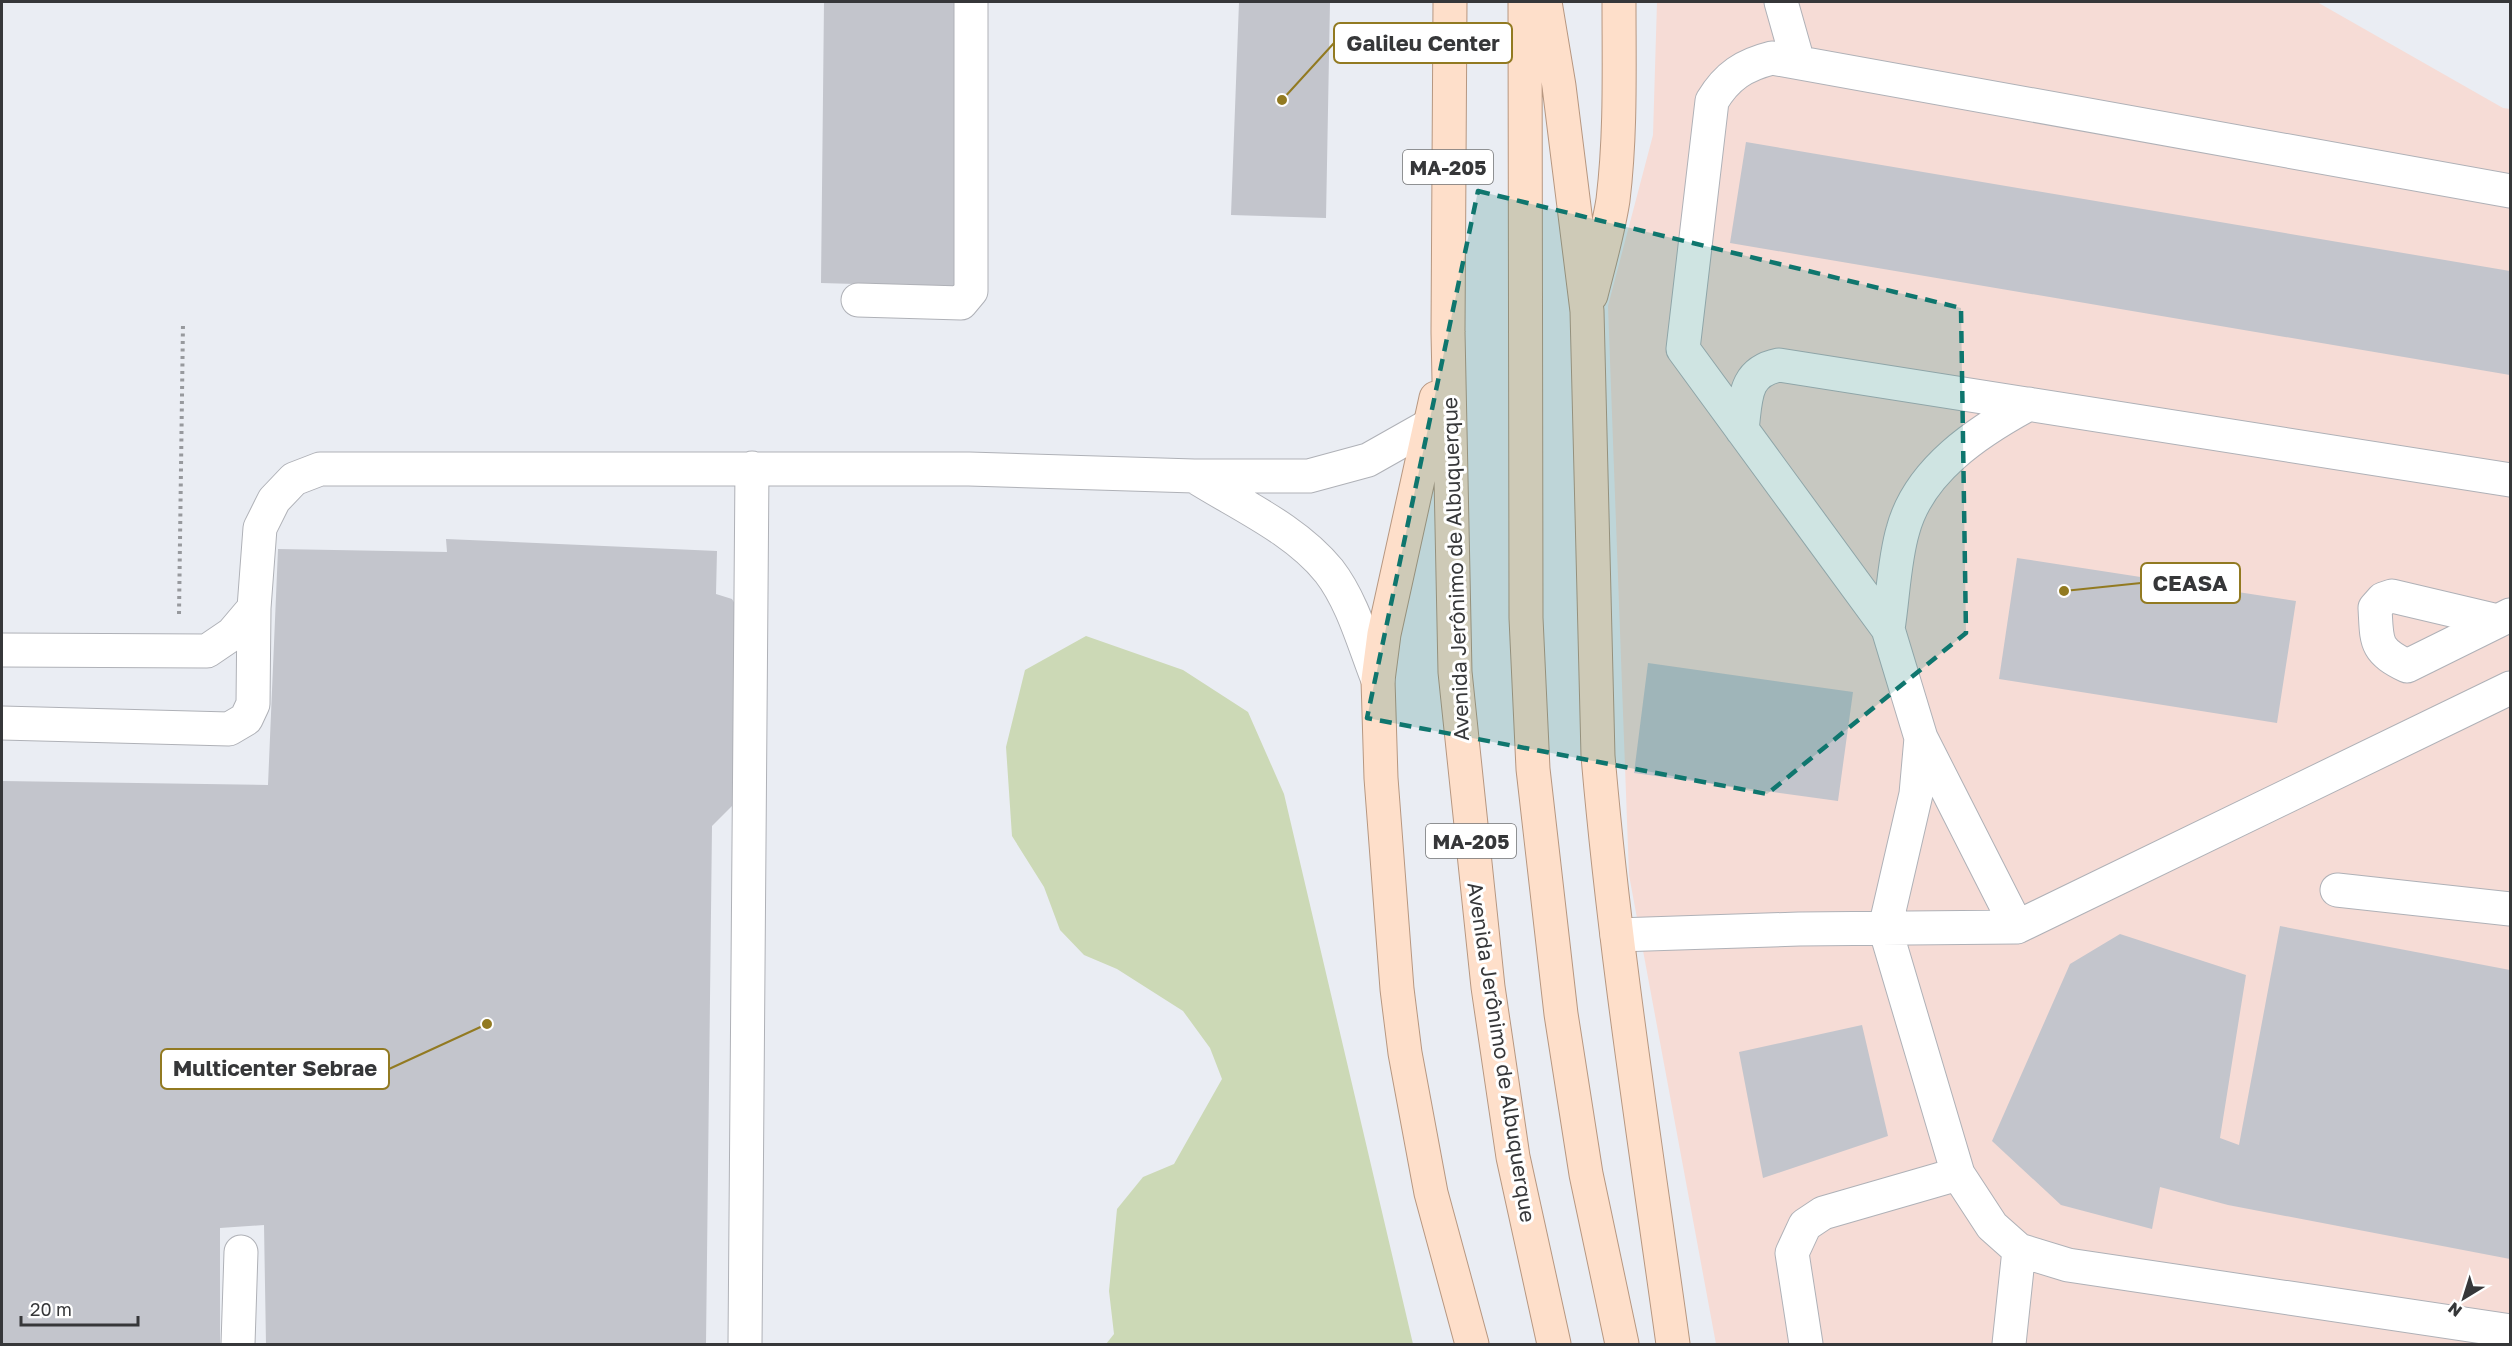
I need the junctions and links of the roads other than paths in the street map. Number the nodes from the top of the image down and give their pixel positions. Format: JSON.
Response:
{"nodes":[{"id":1,"x":971,"y":2,"type":"edge"},
{"id":2,"x":1450,"y":2,"type":"edge"},
{"id":3,"x":1525,"y":2,"type":"edge"},
{"id":4,"x":1545,"y":2,"type":"edge"},
{"id":5,"x":1619,"y":2,"type":"edge"},
{"id":6,"x":1781,"y":2,"type":"edge"},
{"id":7,"x":1798,"y":62,"type":"junction"},
{"id":8,"x":2511,"y":191,"type":"edge"},
{"id":9,"x":858,"y":300,"type":"dead end"},
{"id":10,"x":1587,"y":311,"type":"junction"},
{"id":11,"x":1448,"y":332,"type":"junction"},
{"id":12,"x":2030,"y":404,"type":"junction"},
{"id":13,"x":1430,"y":425,"type":"junction"},
{"id":14,"x":1742,"y":430,"type":"junction"},
{"id":15,"x":752,"y":468,"type":"junction"},
{"id":16,"x":1194,"y":477,"type":"junction"},
{"id":17,"x":2511,"y":480,"type":"edge"},
{"id":18,"x":254,"y":608,"type":"junction"},
{"id":19,"x":1888,"y":629,"type":"junction"},
{"id":20,"x":2,"y":650,"type":"edge"},
{"id":21,"x":1378,"y":680,"type":"junction"},
{"id":22,"x":2511,"y":688,"type":"edge"},
{"id":23,"x":2,"y":723,"type":"edge"},
{"id":24,"x":1921,"y":738,"type":"junction"},
{"id":25,"x":2337,"y":890,"type":"dead end"},
{"id":26,"x":2511,"y":909,"type":"edge"},
{"id":27,"x":2017,"y":927,"type":"junction"},
{"id":28,"x":1885,"y":928,"type":"junction"},
{"id":29,"x":1617,"y":935,"type":"junction"},
{"id":30,"x":1958,"y":1174,"type":"junction"},
{"id":31,"x":2019,"y":1250,"type":"junction"},
{"id":32,"x":241,"y":1252,"type":"dead end"},
{"id":33,"x":2511,"y":1331,"type":"edge"},
{"id":34,"x":238,"y":1344,"type":"edge"},
{"id":35,"x":745,"y":1344,"type":"edge"},
{"id":36,"x":1472,"y":1344,"type":"edge"},
{"id":37,"x":1554,"y":1344,"type":"edge"},
{"id":38,"x":1622,"y":1344,"type":"edge"},
{"id":39,"x":1673,"y":1344,"type":"edge"},
{"id":40,"x":1806,"y":1344,"type":"edge"},
{"id":41,"x":2009,"y":1344,"type":"edge"}],
"edges":[{"from":1,"to":9,"type":"lane"},
{"from":2,"to":11,"type":"main road","name":"Avenida Jerônimo de Albuquerque","number":"MA-205"},
{"from":3,"to":38,"type":"main road","number":"MA-205"},
{"from":4,"to":10,"type":"main road"},
{"from":5,"to":10,"type":"main road"},
{"from":6,"to":7,"type":"lane"},
{"from":7,"to":8,"type":"lane"},
{"from":7,"to":14,"type":"lane"},
{"from":10,"to":29,"type":"main road"},
{"from":11,"to":13,"type":"main road","number":"MA-205"},
{"from":11,"to":37,"type":"main road","name":"Avenida Jerônimo de Albuquerque","number":"MA-205"},
{"from":12,"to":14,"type":"lane"},
{"from":12,"to":17,"type":"lane"},
{"from":12,"to":19,"type":"lane"},
{"from":13,"to":16,"type":"lane"},
{"from":13,"to":21,"type":"main road"},
{"from":14,"to":19,"type":"lane"},
{"from":15,"to":16,"type":"lane"},
{"from":15,"to":18,"type":"lane"},
{"from":15,"to":35,"type":"lane"},
{"from":16,"to":21,"type":"lane"},
{"from":18,"to":20,"type":"lane"},
{"from":18,"to":23,"type":"lane"},
{"from":19,"to":24,"type":"lane"},
{"from":21,"to":36,"type":"main road"},
{"from":22,"to":27,"type":"lane"},
{"from":24,"to":27,"type":"lane"},
{"from":24,"to":28,"type":"lane"},
{"from":25,"to":26,"type":"lane"},
{"from":27,"to":28,"type":"lane"},
{"from":28,"to":29,"type":"lane"},
{"from":28,"to":30,"type":"lane"},
{"from":29,"to":39,"type":"main road"},
{"from":30,"to":31,"type":"lane"},
{"from":30,"to":40,"type":"lane"},
{"from":31,"to":33,"type":"lane"},
{"from":31,"to":41,"type":"lane"},
{"from":32,"to":34,"type":"lane"}]}
